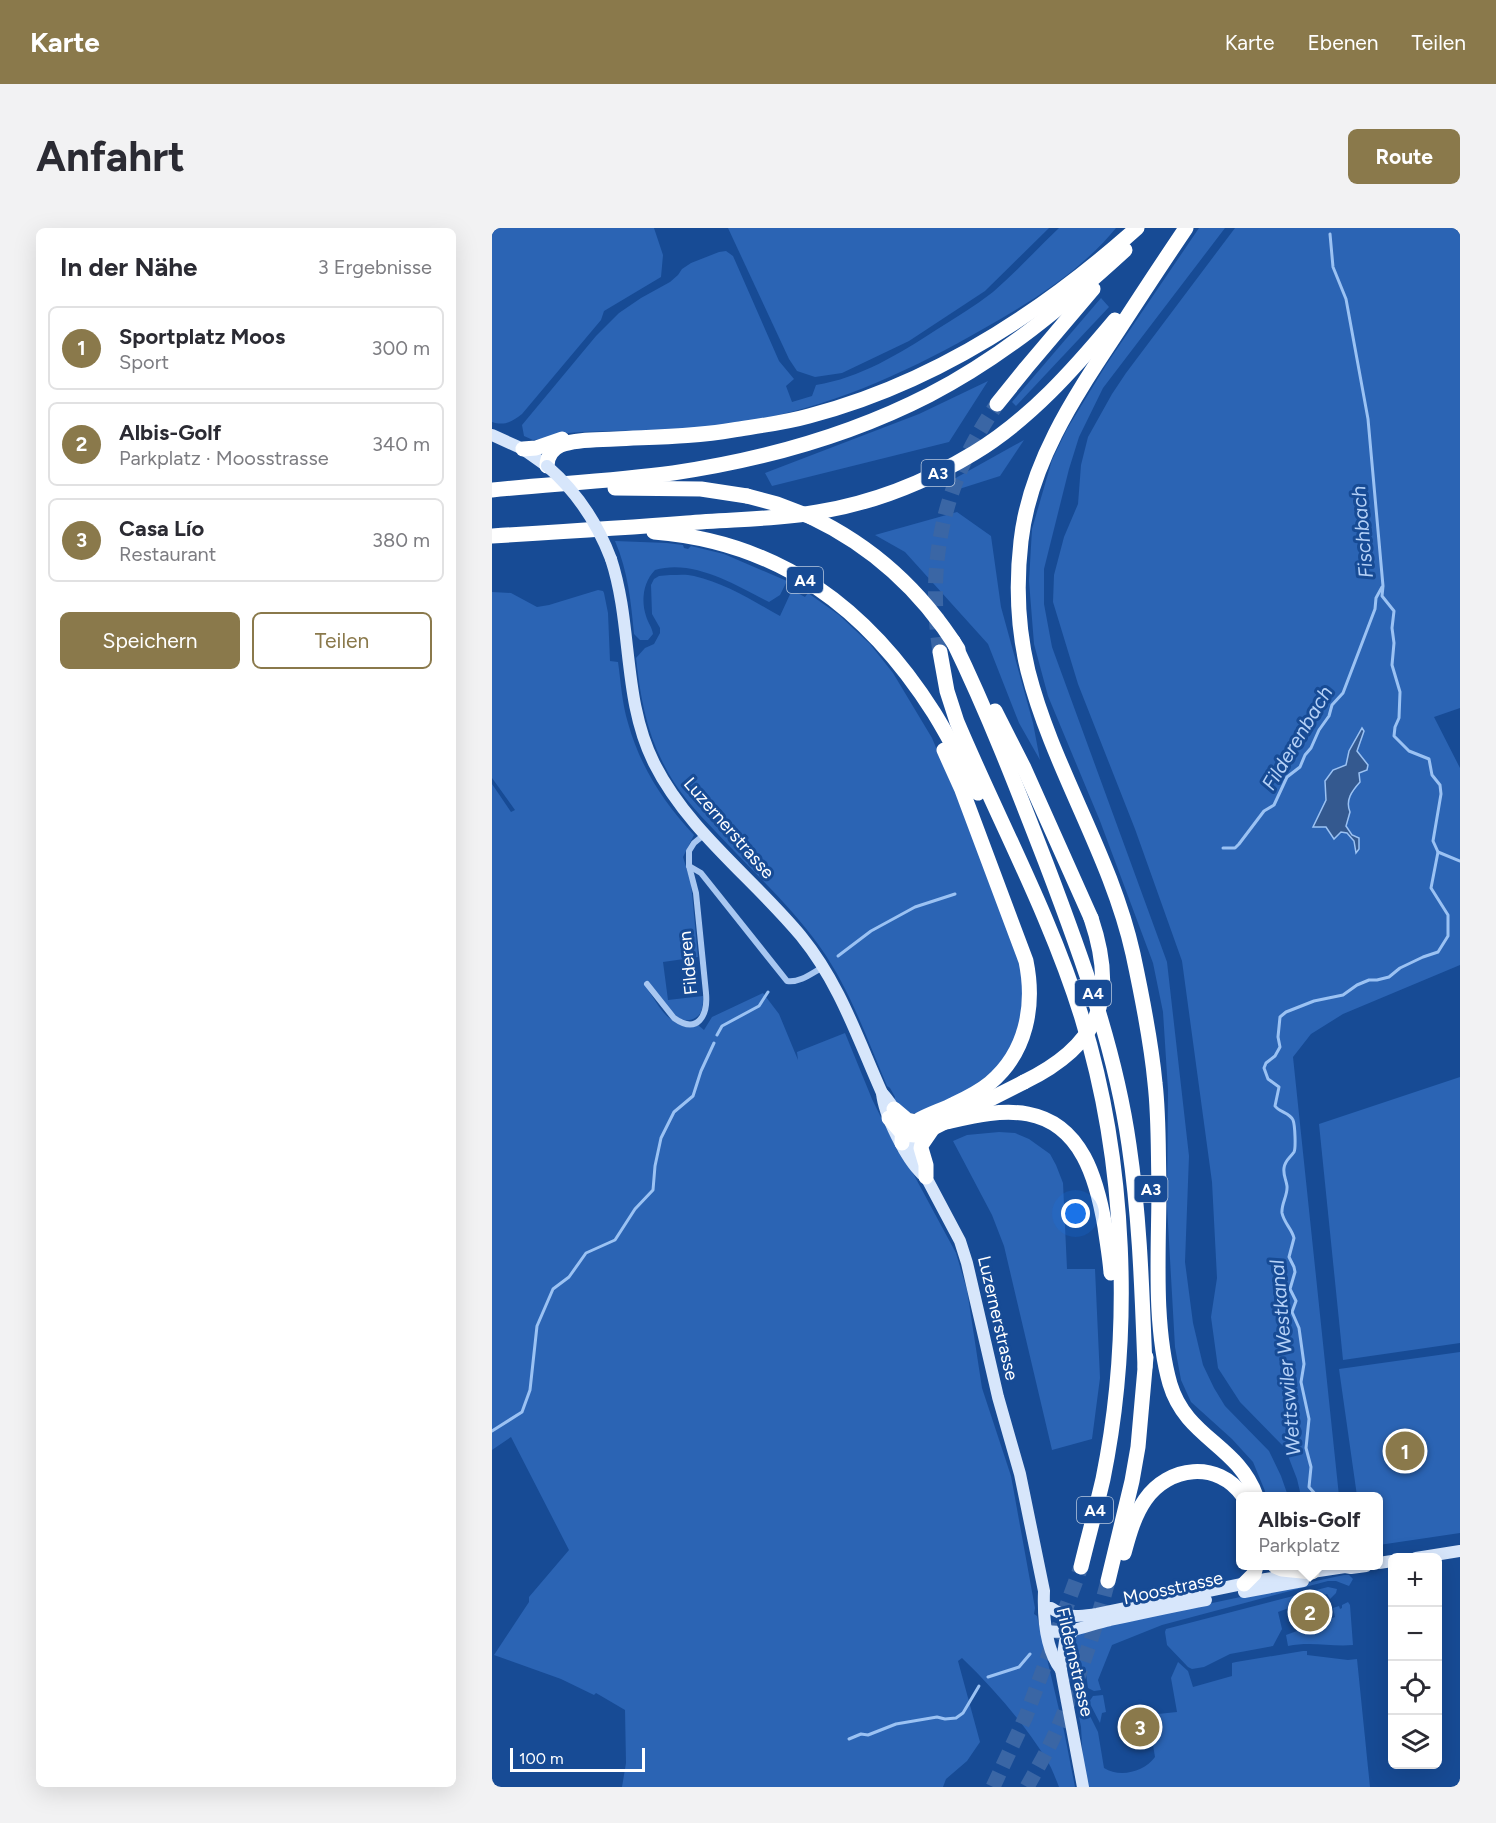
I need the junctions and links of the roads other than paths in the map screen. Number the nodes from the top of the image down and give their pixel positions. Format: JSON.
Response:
{"nodes":[{"id":1,"x":1137,"y":228,"type":"edge"},
{"id":2,"x":1142,"y":228,"type":"edge"},
{"id":3,"x":1186,"y":228,"type":"edge"},
{"id":4,"x":1176,"y":242,"type":"junction"},
{"id":5,"x":1125,"y":250,"type":"junction"},
{"id":6,"x":997,"y":404,"type":"tunnel mouth"},
{"id":7,"x":492,"y":435,"type":"edge"},
{"id":8,"x":586,"y":441,"type":"junction"},
{"id":9,"x":523,"y":449,"type":"junction"},
{"id":10,"x":547,"y":466,"type":"junction"},
{"id":11,"x":492,"y":490,"type":"edge"},
{"id":12,"x":609,"y":529,"type":"junction"},
{"id":13,"x":492,"y":536,"type":"edge"},
{"id":14,"x":953,"y":641,"type":"junction"},
{"id":15,"x":940,"y":652,"type":"tunnel mouth"},
{"id":16,"x":900,"y":665,"type":"junction"},
{"id":17,"x":705,"y":833,"type":"junction"},
{"id":18,"x":689,"y":866,"type":"junction"},
{"id":19,"x":1036,"y":902,"type":"junction"},
{"id":20,"x":824,"y":967,"type":"junction"},
{"id":21,"x":647,"y":984,"type":"dead end"},
{"id":22,"x":1143,"y":1011,"type":"junction"},
{"id":23,"x":891,"y":1114,"type":"junction"},
{"id":24,"x":940,"y":1125,"type":"junction"},
{"id":25,"x":907,"y":1133,"type":"junction"},
{"id":26,"x":926,"y":1177,"type":"junction"},
{"id":27,"x":1119,"y":1356,"type":"junction"},
{"id":28,"x":1145,"y":1367,"type":"junction"},
{"id":29,"x":1020,"y":1474,"type":"joint"},
{"id":30,"x":1238,"y":1492,"type":"edge"},
{"id":31,"x":1254,"y":1492,"type":"edge"},
{"id":32,"x":1460,"y":1551,"type":"edge"},
{"id":33,"x":1442,"y":1553,"type":"edge"},
{"id":34,"x":1081,"y":1567,"type":"tunnel mouth"},
{"id":35,"x":1256,"y":1570,"type":"edge"},
{"id":36,"x":1292,"y":1570,"type":"edge"},
{"id":37,"x":1325,"y":1570,"type":"edge"},
{"id":38,"x":1348,"y":1570,"type":"edge"},
{"id":39,"x":1312,"y":1572,"type":"joint"},
{"id":40,"x":1269,"y":1574,"type":"edge"},
{"id":41,"x":1244,"y":1584,"type":"junction"},
{"id":42,"x":1044,"y":1591,"type":"junction"},
{"id":43,"x":1051,"y":1608,"type":"junction"},
{"id":44,"x":1097,"y":1614,"type":"junction"},
{"id":45,"x":1053,"y":1630,"type":"junction"},
{"id":46,"x":1074,"y":1631,"type":"junction"},
{"id":47,"x":1061,"y":1670,"type":"junction"},
{"id":48,"x":1083,"y":1787,"type":"edge"}],
"edges":[{"from":1,"to":8,"type":"highway"},
{"from":2,"to":5,"type":"highway"},
{"from":3,"to":4,"type":"highway","number":"A3"},
{"from":4,"to":12,"type":"highway","number":"A3"},
{"from":4,"to":22,"type":"highway","number":"A3"},
{"from":5,"to":6,"type":"highway"},
{"from":5,"to":11,"type":"highway"},
{"from":7,"to":9,"type":"main road","name":"Luzernerstrasse"},
{"from":8,"to":9,"type":"highway"},
{"from":8,"to":10,"type":"highway"},
{"from":9,"to":10,"type":"main road","name":"Luzernerstrasse"},
{"from":10,"to":17,"type":"main road","name":"Luzernerstrasse","bridge":true},
{"from":11,"to":14,"type":"highway","number":"A4","bridge":true},
{"from":12,"to":13,"type":"highway","number":"A3"},
{"from":12,"to":16,"type":"highway","number":"A4"},
{"from":14,"to":24,"type":"highway","bridge":true},
{"from":14,"to":28,"type":"highway","number":"A4"},
{"from":15,"to":19,"type":"highway","number":"A4"},
{"from":16,"to":19,"type":"highway","number":"A4"},
{"from":16,"to":25,"type":"highway"},
{"from":17,"to":18,"type":"street"},
{"from":17,"to":20,"type":"main road","name":"Luzernerstrasse"},
{"from":18,"to":20,"type":"street"},
{"from":18,"to":21,"type":"street","name":"Filderen"},
{"from":19,"to":27,"type":"highway","number":"A4"},
{"from":20,"to":23,"type":"main road","name":"Luzernerstrasse"},
{"from":22,"to":28,"type":"highway","number":"A3"},
{"from":22,"to":31,"type":"highway"},
{"from":23,"to":25,"type":"main road","name":"Luzernerstrasse"},
{"from":23,"to":25,"type":"highway"},
{"from":24,"to":25,"type":"highway"},
{"from":24,"to":26,"type":"highway"},
{"from":24,"to":27,"type":"highway"},
{"from":25,"to":26,"type":"main road","name":"Luzernerstrasse"},
{"from":26,"to":29,"type":"main road","name":"Luzernerstrasse"},
{"from":27,"to":34,"type":"highway","number":"A4"},
{"from":28,"to":30,"type":"highway","number":"A4"},
{"from":29,"to":42,"type":"main road","name":"Fildernstrasse"},
{"from":32,"to":33,"type":"main road"},
{"from":35,"to":41,"type":"highway"},
{"from":36,"to":39,"type":"highway"},
{"from":37,"to":39,"type":"main road","name":"Moosstrasse"},
{"from":38,"to":40,"type":"main road","name":"Moosstrasse"},
{"from":40,"to":41,"type":"main road","name":"Moosstrasse"},
{"from":40,"to":46,"type":"main road","name":"Moosstrasse"},
{"from":41,"to":44,"type":"main road","name":"Moosstrasse"},
{"from":42,"to":43,"type":"main road"},
{"from":42,"to":45,"type":"main road","name":"Fildernstrasse"},
{"from":43,"to":44,"type":"main road","name":"Moosstrasse"},
{"from":43,"to":45,"type":"main road"},
{"from":44,"to":45,"type":"main road","name":"Moosstrasse"},
{"from":45,"to":46,"type":"main road","name":"Moosstrasse"},
{"from":45,"to":47,"type":"main road","name":"Fildernstrasse"},
{"from":46,"to":47,"type":"main road"},
{"from":47,"to":48,"type":"main road","name":"Fildernstrasse"}]}
